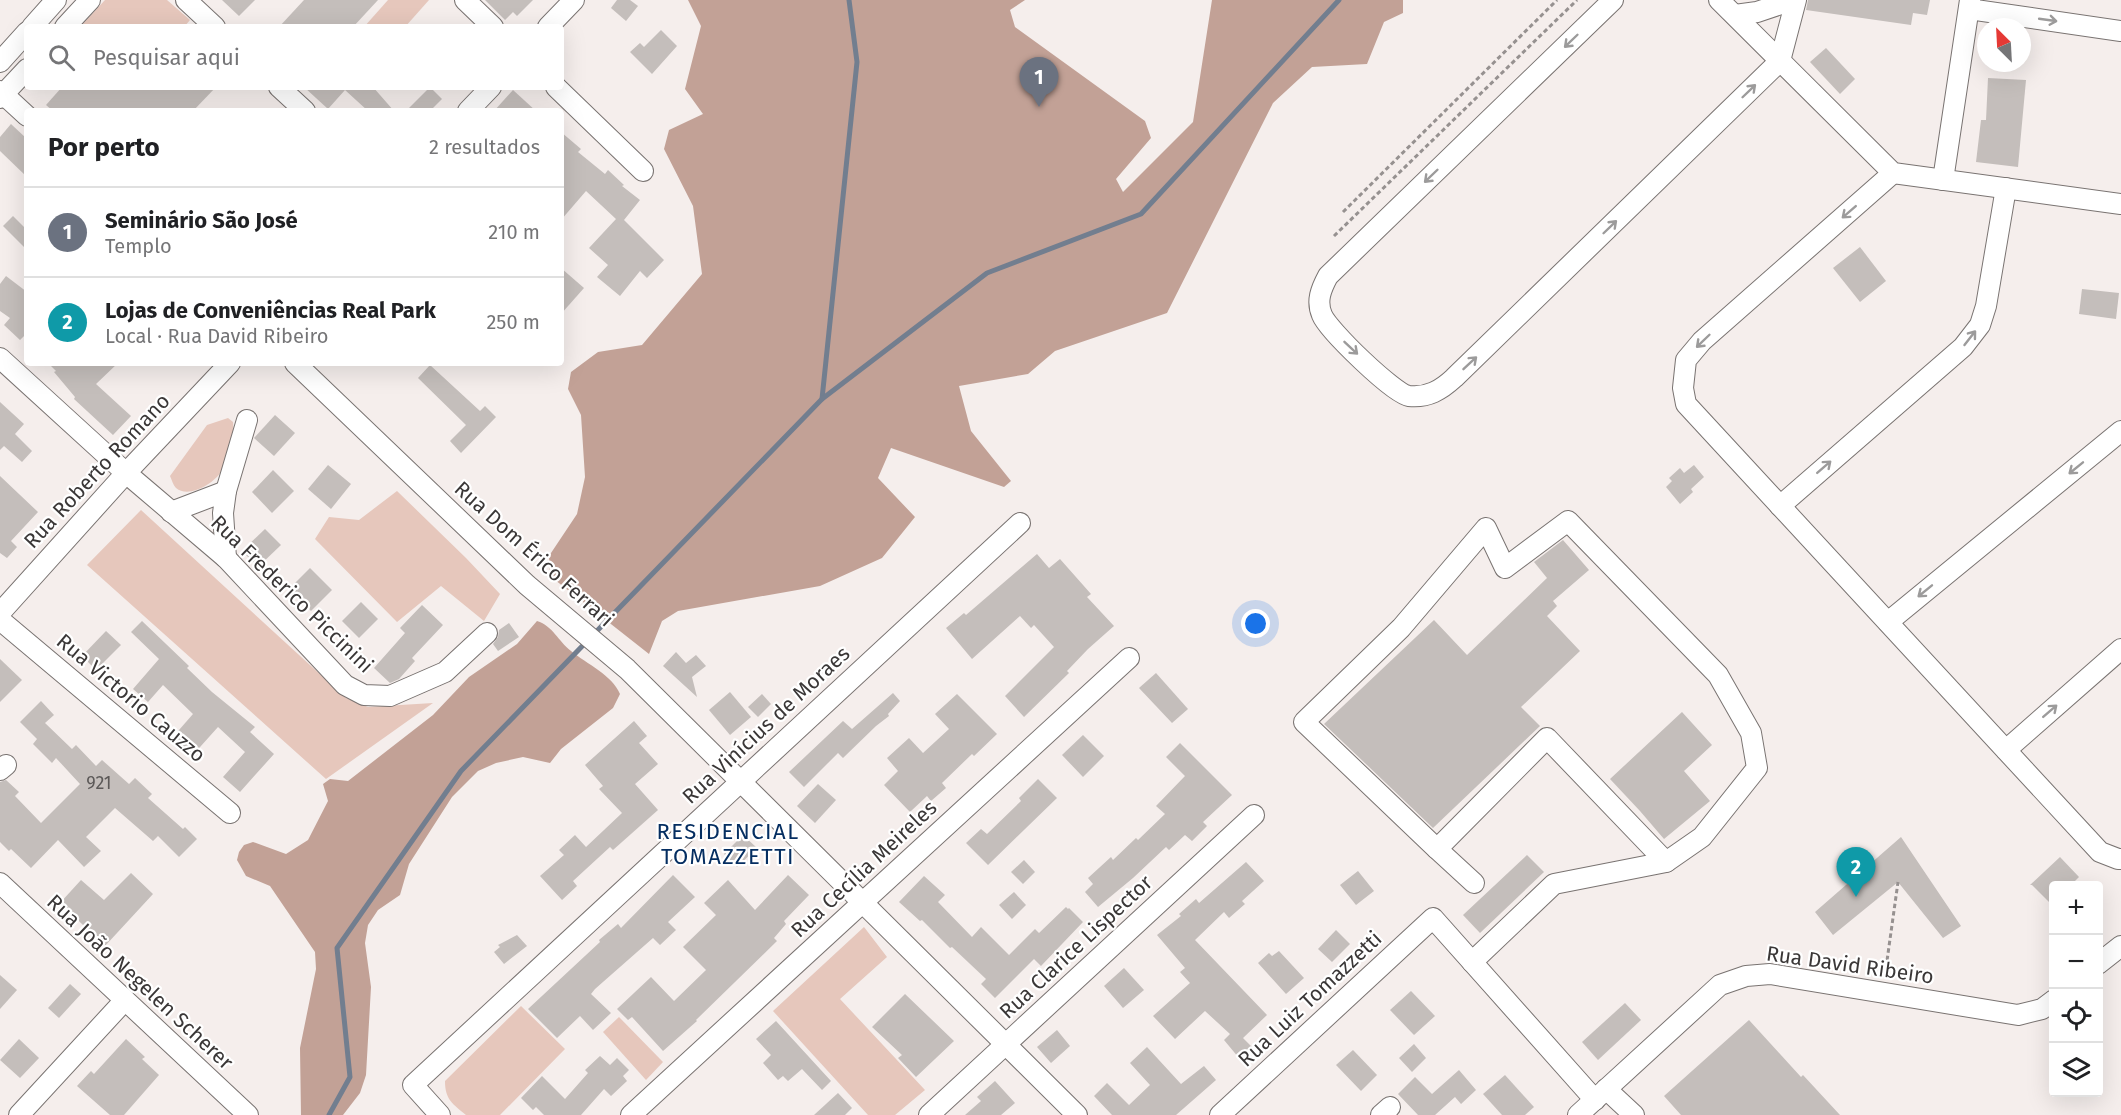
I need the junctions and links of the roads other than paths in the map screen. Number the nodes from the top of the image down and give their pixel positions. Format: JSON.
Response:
{"nodes":[{"id":1,"x":56,"y":0,"type":"edge"},
{"id":2,"x":90,"y":0,"type":"edge"},
{"id":3,"x":186,"y":0,"type":"edge"},
{"id":4,"x":465,"y":0,"type":"edge"},
{"id":5,"x":574,"y":0,"type":"edge"},
{"id":6,"x":1613,"y":0,"type":"edge"},
{"id":7,"x":1719,"y":0,"type":"edge"},
{"id":8,"x":1794,"y":0,"type":"edge"},
{"id":9,"x":1970,"y":5,"type":"edge"},
{"id":10,"x":1735,"y":15,"type":"junction"},
{"id":11,"x":35,"y":24,"type":"edge"},
{"id":12,"x":68,"y":24,"type":"edge"},
{"id":13,"x":212,"y":24,"type":"edge"},
{"id":14,"x":490,"y":24,"type":"edge"},
{"id":15,"x":551,"y":24,"type":"edge"},
{"id":16,"x":2121,"y":31,"type":"edge"},
{"id":17,"x":24,"y":35,"type":"edge"},
{"id":18,"x":1780,"y":61,"type":"junction"},
{"id":19,"x":0,"y":62,"type":"edge"},
{"id":20,"x":24,"y":72,"type":"edge"},
{"id":21,"x":282,"y":90,"type":"edge"},
{"id":22,"x":488,"y":90,"type":"edge"},
{"id":23,"x":559,"y":90,"type":"edge"},
{"id":24,"x":1,"y":95,"type":"edge"},
{"id":25,"x":302,"y":108,"type":"edge"},
{"id":26,"x":471,"y":108,"type":"edge"},
{"id":27,"x":24,"y":114,"type":"edge"},
{"id":28,"x":643,"y":171,"type":"dead end"},
{"id":29,"x":1893,"y":173,"type":"junction"},
{"id":30,"x":1943,"y":180,"type":"junction"},
{"id":31,"x":2006,"y":188,"type":"junction"},
{"id":32,"x":2121,"y":204,"type":"edge"},
{"id":33,"x":0,"y":358,"type":"edge"},
{"id":34,"x":227,"y":366,"type":"edge"},
{"id":35,"x":298,"y":366,"type":"edge"},
{"id":36,"x":247,"y":420,"type":"dead end"},
{"id":37,"x":2121,"y":431,"type":"edge"},
{"id":38,"x":126,"y":473,"type":"junction"},
{"id":39,"x":226,"y":491,"type":"junction"},
{"id":40,"x":1780,"y":506,"type":"junction"},
{"id":41,"x":171,"y":512,"type":"junction"},
{"id":42,"x":1020,"y":523,"type":"dead end"},
{"id":43,"x":226,"y":558,"type":"junction"},
{"id":44,"x":0,"y":613,"type":"edge"},
{"id":45,"x":0,"y":620,"type":"edge"},
{"id":46,"x":1887,"y":622,"type":"junction"},
{"id":47,"x":487,"y":633,"type":"dead end"},
{"id":48,"x":2121,"y":649,"type":"edge"},
{"id":49,"x":1129,"y":658,"type":"dead end"},
{"id":50,"x":2006,"y":750,"type":"junction"},
{"id":51,"x":741,"y":782,"type":"junction"},
{"id":52,"x":230,"y":813,"type":"dead end"},
{"id":53,"x":1254,"y":815,"type":"dead end"},
{"id":54,"x":1437,"y":849,"type":"junction"},
{"id":55,"x":2121,"y":858,"type":"edge"},
{"id":56,"x":1666,"y":862,"type":"junction"},
{"id":57,"x":0,"y":883,"type":"edge"},
{"id":58,"x":1474,"y":884,"type":"dead end"},
{"id":59,"x":862,"y":903,"type":"junction"},
{"id":60,"x":2121,"y":946,"type":"edge"},
{"id":61,"x":2103,"y":960,"type":"edge"},
{"id":62,"x":1472,"y":962,"type":"junction"},
{"id":63,"x":125,"y":1000,"type":"junction"},
{"id":64,"x":2049,"y":1004,"type":"edge"},
{"id":65,"x":1006,"y":1044,"type":"junction"},
{"id":66,"x":1600,"y":1094,"type":"junction"},
{"id":67,"x":1227,"y":1113,"type":"edge"},
{"id":68,"x":19,"y":1115,"type":"edge"},
{"id":69,"x":248,"y":1115,"type":"edge"},
{"id":70,"x":440,"y":1115,"type":"edge"},
{"id":71,"x":631,"y":1115,"type":"edge"},
{"id":72,"x":929,"y":1115,"type":"edge"},
{"id":73,"x":1077,"y":1115,"type":"edge"},
{"id":74,"x":1578,"y":1115,"type":"edge"},
{"id":75,"x":1634,"y":1115,"type":"edge"}],
"edges":[{"from":1,"to":11,"type":"street"},
{"from":2,"to":12,"type":"street"},
{"from":3,"to":13,"type":"street"},
{"from":4,"to":14,"type":"street"},
{"from":5,"to":15,"type":"street"},
{"from":6,"to":18,"type":"street","one_way":true},
{"from":7,"to":10,"type":"street"},
{"from":8,"to":10,"type":"street"},
{"from":8,"to":18,"type":"street"},
{"from":9,"to":16,"type":"street","one_way":true},
{"from":9,"to":30,"type":"street"},
{"from":10,"to":18,"type":"street"},
{"from":17,"to":19,"type":"street"},
{"from":18,"to":29,"type":"street"},
{"from":20,"to":24,"type":"street"},
{"from":21,"to":25,"type":"street"},
{"from":22,"to":26,"type":"street"},
{"from":23,"to":28,"type":"street"},
{"from":24,"to":27,"type":"street"},
{"from":29,"to":30,"type":"street"},
{"from":29,"to":40,"type":"street","one_way":true},
{"from":30,"to":31,"type":"street"},
{"from":31,"to":32,"type":"street"},
{"from":40,"to":31,"type":"street","one_way":true},
{"from":33,"to":38,"type":"street","name":"Rua Frederico Piccinini"},
{"from":34,"to":38,"type":"street","name":"Rua Roberto Romano"},
{"from":35,"to":51,"type":"street","name":"Rua Dom Érico Ferrari"},
{"from":36,"to":39,"type":"street"},
{"from":37,"to":46,"type":"street","one_way":true},
{"from":38,"to":41,"type":"street","name":"Rua Frederico Piccinini"},
{"from":38,"to":44,"type":"street","name":"Rua Roberto Romano"},
{"from":39,"to":41,"type":"street"},
{"from":39,"to":43,"type":"street"},
{"from":40,"to":46,"type":"street"},
{"from":41,"to":43,"type":"street","name":"Rua Frederico Piccinini"},
{"from":42,"to":51,"type":"street","name":"Rua Vinícius de Moraes"},
{"from":43,"to":47,"type":"street","name":"Rua Frederico Piccinini"},
{"from":45,"to":52,"type":"street","name":"Rua Victorio Cauzzo"},
{"from":46,"to":50,"type":"street"},
{"from":50,"to":48,"type":"street","one_way":true},
{"from":49,"to":59,"type":"street","name":"Rua Cecília Meireles"},
{"from":50,"to":55,"type":"street"},
{"from":51,"to":59,"type":"street","name":"Rua Dom Érico Ferrari"},
{"from":51,"to":70,"type":"street","name":"Rua Vinícius de Moraes"},
{"from":53,"to":65,"type":"street","name":"Rua Clarice Lispector"},
{"from":54,"to":56,"type":"street"},
{"from":54,"to":56,"type":"street"},
{"from":54,"to":58,"type":"street"},
{"from":56,"to":62,"type":"street"},
{"from":57,"to":63,"type":"street","name":"Rua João Negelen Scherer"},
{"from":59,"to":65,"type":"street","name":"Rua Dom Érico Ferrari"},
{"from":59,"to":71,"type":"street","name":"Rua Cecília Meireles"},
{"from":60,"to":61,"type":"street"},
{"from":62,"to":66,"type":"street"},
{"from":62,"to":67,"type":"street","name":"Rua Luiz Tomazzetti"},
{"from":63,"to":68,"type":"street"},
{"from":63,"to":69,"type":"street","name":"Rua João Negelen Scherer"},
{"from":64,"to":66,"type":"street","name":"Rua David Ribeiro"},
{"from":65,"to":72,"type":"street","name":"Rua Clarice Lispector"},
{"from":65,"to":73,"type":"street","name":"Rua Dom Érico Ferrari"},
{"from":66,"to":74,"type":"street","name":"Rua David Ribeiro"},
{"from":66,"to":75,"type":"street"}]}
